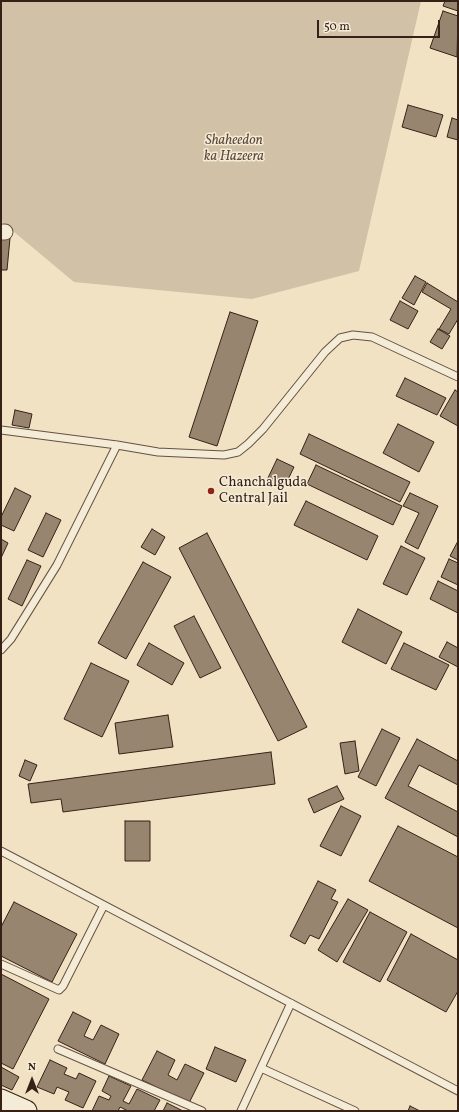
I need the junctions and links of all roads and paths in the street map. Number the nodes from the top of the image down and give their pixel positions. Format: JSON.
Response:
{"nodes":[{"id":1,"x":458,"y":377,"type":"edge"},
{"id":2,"x":1,"y":430,"type":"edge"},
{"id":3,"x":117,"y":444,"type":"junction"},
{"id":4,"x":1,"y":650,"type":"edge"},
{"id":5,"x":1,"y":851,"type":"edge"},
{"id":6,"x":104,"y":905,"type":"junction"},
{"id":7,"x":1,"y":964,"type":"edge"},
{"id":8,"x":291,"y":1003,"type":"junction"},
{"id":9,"x":58,"y":1049,"type":"dead end"},
{"id":10,"x":261,"y":1068,"type":"junction"},
{"id":11,"x":458,"y":1091,"type":"edge"},
{"id":12,"x":1,"y":1100,"type":"edge"},
{"id":13,"x":26,"y":1111,"type":"edge"},
{"id":14,"x":202,"y":1111,"type":"edge"},
{"id":15,"x":241,"y":1111,"type":"edge"},
{"id":16,"x":355,"y":1111,"type":"edge"}],
"edges":[{"from":1,"to":3,"type":"lane"},
{"from":2,"to":3,"type":"lane"},
{"from":3,"to":4,"type":"lane"},
{"from":5,"to":6,"type":"lane"},
{"from":6,"to":7,"type":"lane"},
{"from":6,"to":8,"type":"lane"},
{"from":8,"to":10,"type":"lane"},
{"from":8,"to":11,"type":"lane"},
{"from":9,"to":14,"type":"lane"},
{"from":10,"to":15,"type":"lane"},
{"from":10,"to":16,"type":"lane"},
{"from":12,"to":13,"type":"main road"}]}
